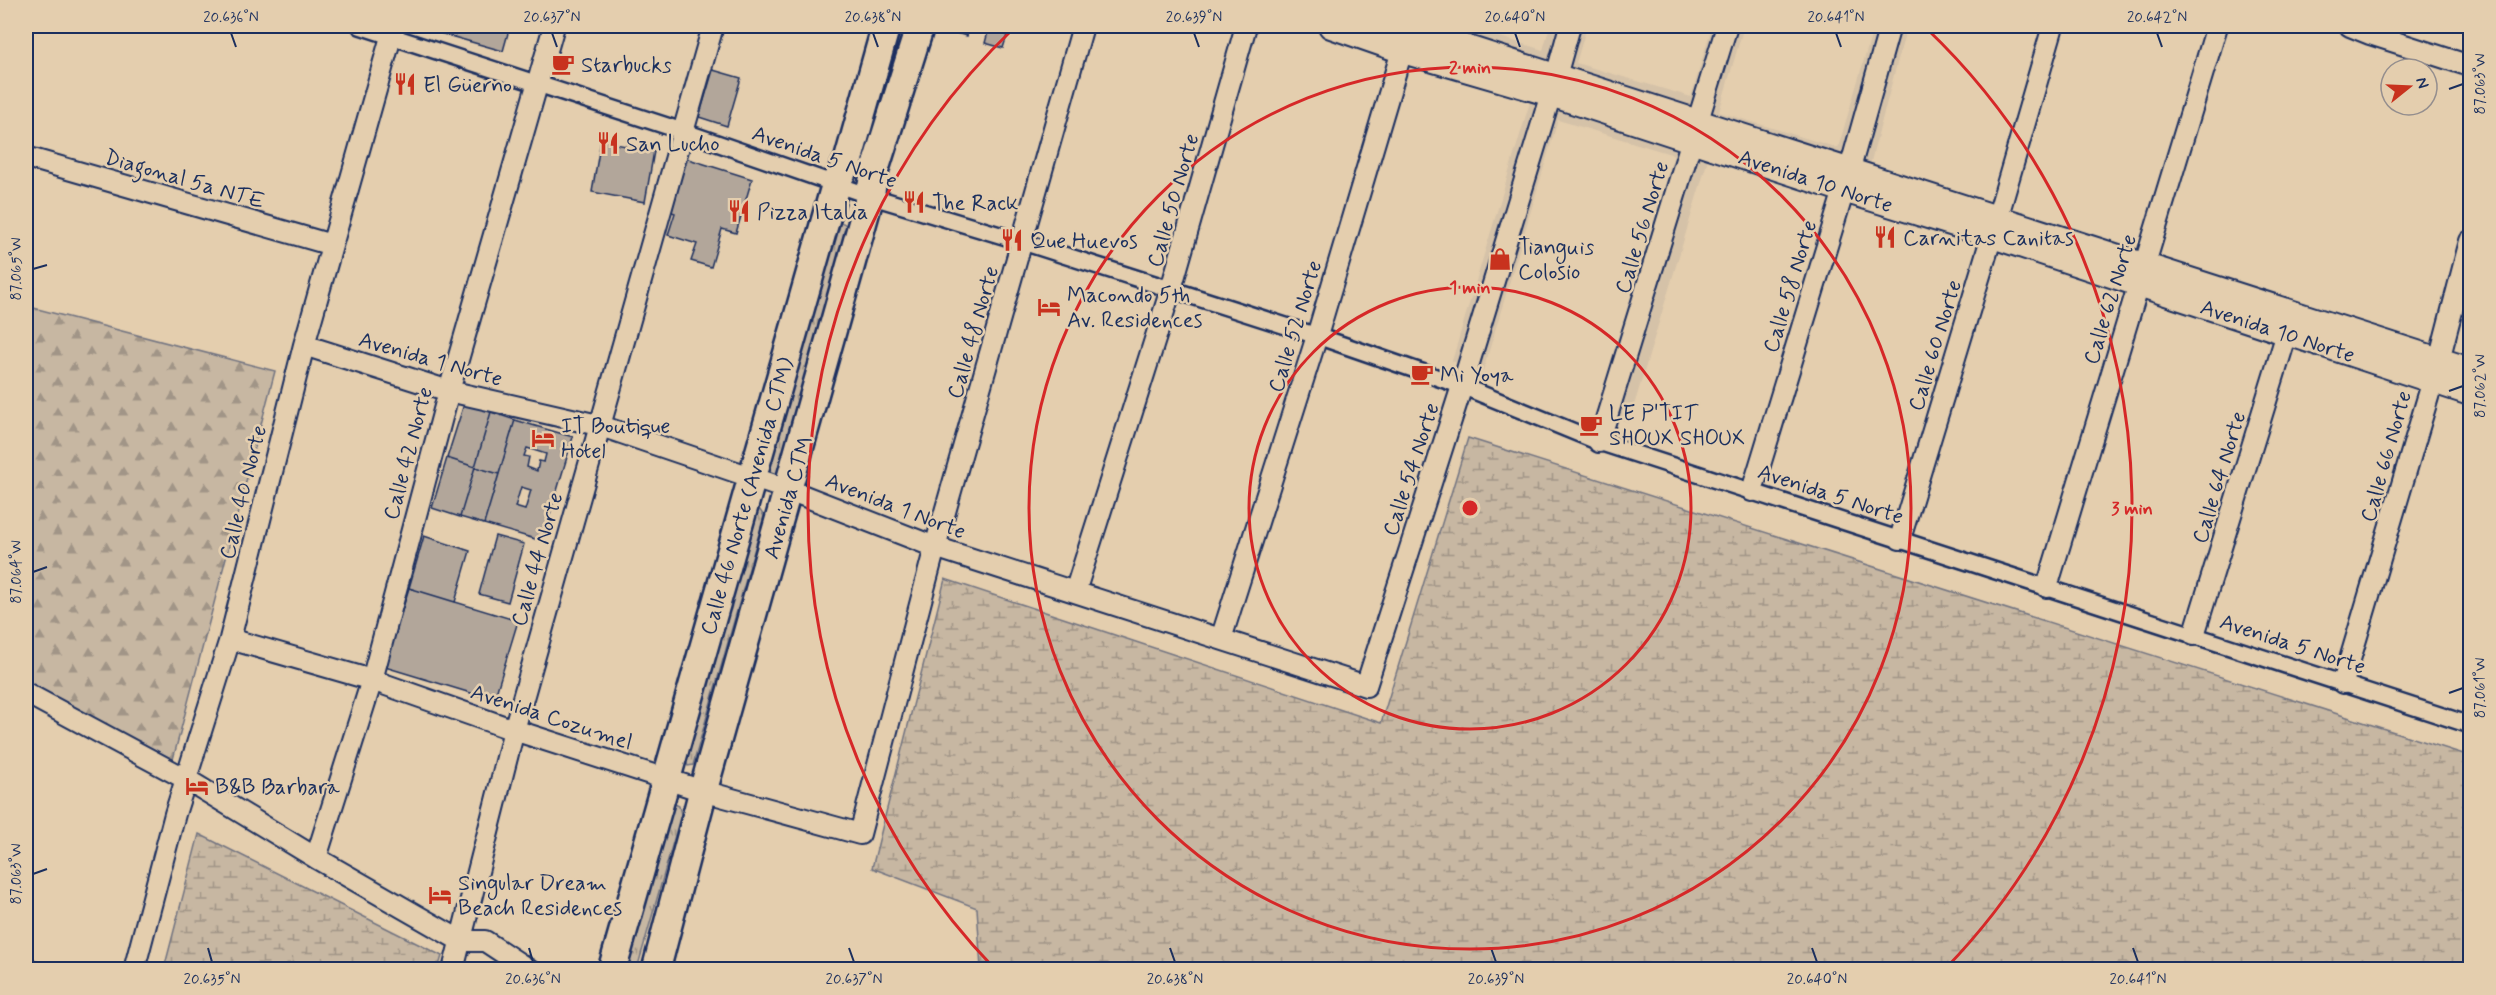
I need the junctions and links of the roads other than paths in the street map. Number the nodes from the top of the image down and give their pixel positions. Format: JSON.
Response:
{"nodes":[{"id":1,"x":360,"y":26,"type":"edge"},
{"id":2,"x":554,"y":26,"type":"edge"},
{"id":3,"x":713,"y":26,"type":"edge"},
{"id":4,"x":886,"y":26,"type":"edge"},
{"id":5,"x":920,"y":26,"type":"edge"},
{"id":6,"x":1083,"y":26,"type":"edge"},
{"id":7,"x":1246,"y":26,"type":"edge"},
{"id":8,"x":1331,"y":26,"type":"edge"},
{"id":9,"x":1569,"y":26,"type":"edge"},
{"id":10,"x":1727,"y":26,"type":"edge"},
{"id":11,"x":1890,"y":26,"type":"edge"},
{"id":12,"x":2053,"y":26,"type":"edge"},
{"id":13,"x":2217,"y":26,"type":"edge"},
{"id":14,"x":2350,"y":26,"type":"edge"},
{"id":15,"x":2371,"y":30,"type":"edge"},
{"id":16,"x":392,"y":31,"type":"edge"},
{"id":17,"x":1404,"y":33,"type":"edge"},
{"id":18,"x":2470,"y":66,"type":"edge"},
{"id":19,"x":536,"y":84,"type":"junction"},
{"id":20,"x":1553,"y":85,"type":"junction"},
{"id":21,"x":682,"y":131,"type":"junction"},
{"id":22,"x":1696,"y":131,"type":"junction"},
{"id":23,"x":26,"y":157,"type":"edge"},
{"id":24,"x":875,"y":169,"type":"junction"},
{"id":25,"x":842,"y":172,"type":"junction"},
{"id":26,"x":1846,"y":180,"type":"junction"},
{"id":27,"x":870,"y":196,"type":"junction"},
{"id":28,"x":1995,"y":227,"type":"junction"},
{"id":29,"x":2470,"y":241,"type":"edge"},
{"id":30,"x":1023,"y":242,"type":"junction"},
{"id":31,"x":332,"y":245,"type":"junction"},
{"id":32,"x":2141,"y":274,"type":"junction"},
{"id":33,"x":1171,"y":289,"type":"junction"},
{"id":34,"x":2288,"y":333,"type":"junction"},
{"id":35,"x":1317,"y":336,"type":"junction"},
{"id":36,"x":304,"y":345,"type":"junction"},
{"id":37,"x":2436,"y":370,"type":"junction"},
{"id":38,"x":2470,"y":370,"type":"edge"},
{"id":39,"x":1462,"y":387,"type":"junction"},
{"id":40,"x":449,"y":391,"type":"junction"},
{"id":41,"x":2470,"y":393,"type":"edge"},
{"id":42,"x":598,"y":425,"type":"junction"},
{"id":43,"x":1599,"y":442,"type":"junction"},
{"id":44,"x":752,"y":476,"type":"junction"},
{"id":45,"x":789,"y":490,"type":"junction"},
{"id":46,"x":1752,"y":491,"type":"junction"},
{"id":47,"x":1900,"y":539,"type":"junction"},
{"id":48,"x":935,"y":547,"type":"junction"},
{"id":49,"x":2047,"y":587,"type":"junction"},
{"id":50,"x":1075,"y":592,"type":"junction"},
{"id":51,"x":2194,"y":635,"type":"junction"},
{"id":52,"x":230,"y":639,"type":"junction"},
{"id":53,"x":1221,"y":639,"type":"junction"},
{"id":54,"x":372,"y":680,"type":"junction"},
{"id":55,"x":2343,"y":683,"type":"junction"},
{"id":56,"x":1366,"y":686,"type":"joint"},
{"id":57,"x":26,"y":693,"type":"edge"},
{"id":58,"x":2470,"y":724,"type":"edge"},
{"id":59,"x":514,"y":730,"type":"junction"},
{"id":60,"x":666,"y":778,"type":"junction"},
{"id":61,"x":186,"y":779,"type":"junction"},
{"id":62,"x":703,"y":791,"type":"junction"},
{"id":63,"x":860,"y":834,"type":"joint"},
{"id":64,"x":316,"y":858,"type":"junction"},
{"id":65,"x":461,"y":941,"type":"junction"},
{"id":66,"x":26,"y":967,"type":"edge"},
{"id":67,"x":30,"y":969,"type":"edge"},
{"id":68,"x":134,"y":969,"type":"edge"},
{"id":69,"x":453,"y":969,"type":"edge"},
{"id":70,"x":529,"y":969,"type":"edge"},
{"id":71,"x":612,"y":969,"type":"edge"},
{"id":72,"x":656,"y":969,"type":"edge"}],
"edges":[{"from":1,"to":16,"type":"street","name":"Avenida 5 Norte"},
{"from":2,"to":19,"type":"street","name":"Calle 42 Norte"},
{"from":3,"to":21,"type":"street","name":"Calle 44 Norte"},
{"from":4,"to":25,"type":"main road","name":"Calle 46 Norte (Avenida CTM)"},
{"from":5,"to":24,"type":"main road","name":"Avenida CTM"},
{"from":6,"to":30,"type":"street","name":"Calle 48 Norte"},
{"from":7,"to":33,"type":"street","name":"Calle 50 Norte"},
{"from":8,"to":17,"type":"street","name":"Avenida 10 Norte"},
{"from":9,"to":20,"type":"street","name":"Calle 54 Norte"},
{"from":10,"to":22,"type":"street","name":"Calle 56 Norte"},
{"from":11,"to":26,"type":"street","name":"Calle 58 Norte"},
{"from":12,"to":28,"type":"street","name":"Calle 60 Norte"},
{"from":13,"to":32,"type":"street","name":"Calle 62 Norte"},
{"from":14,"to":15,"type":"street"},
{"from":15,"to":18,"type":"street"},
{"from":16,"to":19,"type":"street","name":"Avenida 5 Norte"},
{"from":16,"to":31,"type":"street","name":"Calle 40 Norte"},
{"from":17,"to":20,"type":"street","name":"Avenida 10 Norte"},
{"from":17,"to":35,"type":"street","name":"Calle 52 Norte"},
{"from":19,"to":21,"type":"street","name":"Avenida 5 Norte"},
{"from":19,"to":40,"type":"street","name":"Calle 42 Norte"},
{"from":20,"to":22,"type":"street","name":"Avenida 10 Norte"},
{"from":20,"to":39,"type":"street","name":"Calle 54 Norte"},
{"from":21,"to":25,"type":"street","name":"Avenida 5 Norte"},
{"from":21,"to":42,"type":"street","name":"Calle 44 Norte"},
{"from":22,"to":26,"type":"street","name":"Avenida 10 Norte"},
{"from":22,"to":43,"type":"street","name":"Calle 56 Norte"},
{"from":23,"to":31,"type":"street","name":"Diagonal 5a NTE"},
{"from":24,"to":25,"type":"street"},
{"from":24,"to":27,"type":"main road","name":"Avenida CTM"},
{"from":25,"to":27,"type":"street","name":"Avenida 5 Norte"},
{"from":25,"to":44,"type":"main road","name":"Calle 46 Norte (Avenida CTM)"},
{"from":26,"to":28,"type":"street","name":"Avenida 10 Norte"},
{"from":26,"to":46,"type":"street","name":"Calle 58 Norte"},
{"from":27,"to":30,"type":"street","name":"Avenida 5 Norte"},
{"from":27,"to":45,"type":"main road","name":"Avenida CTM"},
{"from":28,"to":32,"type":"street","name":"Avenida 10 Norte"},
{"from":28,"to":47,"type":"street","name":"Calle 60 Norte"},
{"from":29,"to":37,"type":"street","name":"Calle 66 Norte"},
{"from":30,"to":33,"type":"street","name":"Avenida 5 Norte"},
{"from":30,"to":48,"type":"street","name":"Calle 48 Norte"},
{"from":31,"to":36,"type":"street","name":"Calle 40 Norte"},
{"from":32,"to":34,"type":"street","name":"Avenida 10 Norte"},
{"from":32,"to":37,"type":"street","name":"Avenida 10 Norte"},
{"from":32,"to":49,"type":"street","name":"Calle 62 Norte"},
{"from":33,"to":35,"type":"street","name":"Avenida 5 Norte"},
{"from":33,"to":50,"type":"street","name":"Calle 50 Norte"},
{"from":34,"to":37,"type":"street","name":"Avenida 10 Norte"},
{"from":34,"to":51,"type":"street","name":"Calle 64 Norte"},
{"from":35,"to":39,"type":"street","name":"Avenida 5 Norte"},
{"from":35,"to":53,"type":"street","name":"Calle 52 Norte"},
{"from":36,"to":40,"type":"street","name":"Avenida 1 Norte"},
{"from":36,"to":52,"type":"street","name":"Calle 40 Norte"},
{"from":37,"to":38,"type":"street","name":"Avenida 10 Norte"},
{"from":37,"to":41,"type":"street","name":"Avenida 10 Norte"},
{"from":37,"to":55,"type":"street","name":"Calle 66 Norte"},
{"from":39,"to":43,"type":"street","name":"Avenida 5 Norte"},
{"from":39,"to":56,"type":"street","name":"Calle 54 Norte"},
{"from":40,"to":42,"type":"street","name":"Avenida 1 Norte"},
{"from":40,"to":54,"type":"street","name":"Calle 42 Norte"},
{"from":42,"to":44,"type":"street","name":"Avenida 1 Norte"},
{"from":42,"to":59,"type":"street","name":"Calle 44 Norte"},
{"from":43,"to":46,"type":"street","name":"Avenida 5 Norte"},
{"from":44,"to":45,"type":"street","name":"Avenida 1 Norte"},
{"from":44,"to":60,"type":"main road","name":"Calle 46 Norte (Avenida CTM)"},
{"from":45,"to":48,"type":"street","name":"Avenida 1 Norte"},
{"from":45,"to":62,"type":"main road","name":"Avenida CTM"},
{"from":46,"to":47,"type":"street","name":"Avenida 5 Norte"},
{"from":47,"to":49,"type":"street","name":"Avenida 5 Norte"},
{"from":48,"to":50,"type":"street","name":"Avenida 1 Norte"},
{"from":48,"to":63,"type":"street","name":"Calle 48 Norte"},
{"from":49,"to":51,"type":"street","name":"Avenida 5 Norte"},
{"from":50,"to":53,"type":"street","name":"Avenida 1 Norte"},
{"from":51,"to":55,"type":"street","name":"Avenida 5 Norte"},
{"from":52,"to":54,"type":"street","name":"Avenida Cozumel"},
{"from":52,"to":61,"type":"street","name":"Calle 40 Norte"},
{"from":53,"to":56,"type":"street","name":"Avenida 1 Norte"},
{"from":54,"to":59,"type":"street","name":"Avenida Cozumel"},
{"from":54,"to":64,"type":"street","name":"Calle 42 Norte"},
{"from":55,"to":58,"type":"street","name":"Avenida 5 Norte"},
{"from":57,"to":61,"type":"street"},
{"from":59,"to":60,"type":"street","name":"Avenida Cozumel"},
{"from":59,"to":65,"type":"street","name":"Calle 44 Norte"},
{"from":60,"to":62,"type":"street","name":"Avenida Cozumel"},
{"from":60,"to":71,"type":"main road","name":"Calle 46 Norte (Avenida CTM)"},
{"from":61,"to":64,"type":"street"},
{"from":61,"to":68,"type":"street","name":"Calle 40 Norte"},
{"from":62,"to":63,"type":"street","name":"Avenida Cozumel"},
{"from":62,"to":72,"type":"main road","name":"Avenida CTM"},
{"from":64,"to":65,"type":"street"},
{"from":65,"to":69,"type":"street","name":"Calle 44 Norte"},
{"from":65,"to":70,"type":"street"},
{"from":66,"to":67,"type":"street"}]}
